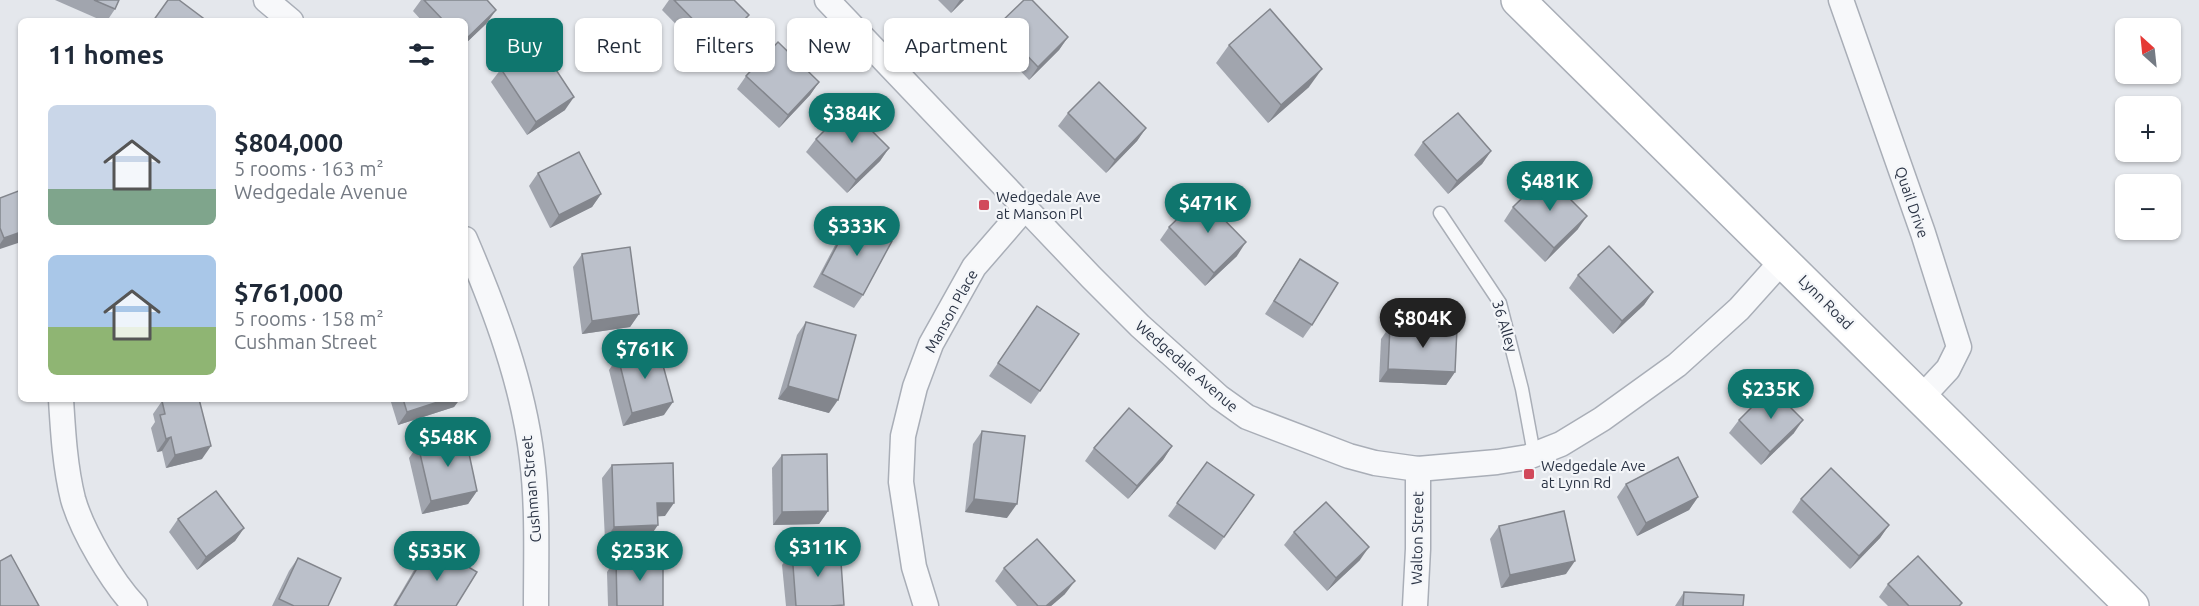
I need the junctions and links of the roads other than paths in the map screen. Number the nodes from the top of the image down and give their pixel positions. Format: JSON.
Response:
{"nodes":[{"id":1,"x":266,"y":0,"type":"edge"},
{"id":2,"x":827,"y":0,"type":"edge"},
{"id":3,"x":1518,"y":0,"type":"edge"},
{"id":4,"x":1841,"y":0,"type":"edge"},
{"id":5,"x":287,"y":18,"type":"edge"},
{"id":6,"x":1025,"y":208,"type":"junction"},
{"id":7,"x":1440,"y":213,"type":"dead end"},
{"id":8,"x":468,"y":246,"type":"edge"},
{"id":9,"x":1783,"y":260,"type":"junction"},
{"id":10,"x":1922,"y":397,"type":"junction"},
{"id":11,"x":61,"y":402,"type":"edge"},
{"id":12,"x":1534,"y":454,"type":"junction"},
{"id":13,"x":1418,"y":469,"type":"junction"},
{"id":14,"x":135,"y":606,"type":"edge"},
{"id":15,"x":536,"y":606,"type":"edge"},
{"id":16,"x":926,"y":606,"type":"edge"},
{"id":17,"x":1415,"y":606,"type":"edge"},
{"id":18,"x":2132,"y":606,"type":"edge"}],
"edges":[{"from":1,"to":5,"type":"street"},
{"from":2,"to":6,"type":"street","name":"Wedgedale Avenue"},
{"from":3,"to":9,"type":"street","name":"Lynn Road"},
{"from":4,"to":10,"type":"street","name":"Quail Drive"},
{"from":6,"to":13,"type":"street","name":"Wedgedale Avenue"},
{"from":6,"to":16,"type":"street","name":"Manson Place"},
{"from":7,"to":12,"type":"lane","name":"36 Alley"},
{"from":8,"to":15,"type":"street","name":"Cushman Street"},
{"from":9,"to":10,"type":"street","name":"Lynn Road"},
{"from":9,"to":12,"type":"street","name":"Wedgedale Avenue"},
{"from":10,"to":18,"type":"street","name":"Lynn Road"},
{"from":11,"to":14,"type":"street"},
{"from":12,"to":13,"type":"street","name":"Wedgedale Avenue"},
{"from":13,"to":17,"type":"street","name":"Walton Street"}]}
